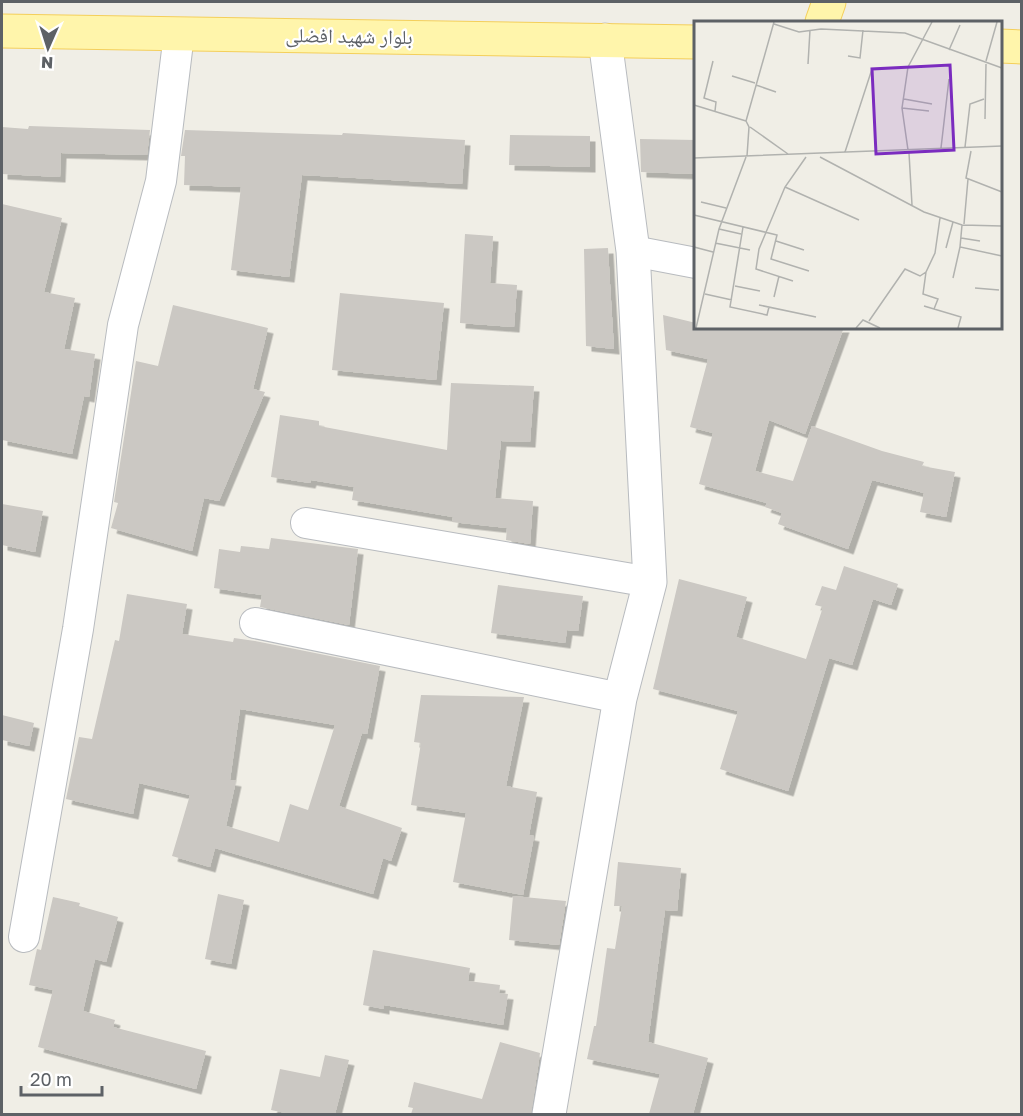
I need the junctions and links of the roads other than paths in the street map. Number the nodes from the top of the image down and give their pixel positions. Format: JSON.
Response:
{"nodes":[{"id":1,"x":829,"y":2,"type":"edge"},
{"id":2,"x":822,"y":21,"type":"edge"},
{"id":3,"x":2,"y":31,"type":"edge"},
{"id":4,"x":179,"y":34,"type":"junction"},
{"id":5,"x":605,"y":40,"type":"junction"},
{"id":6,"x":694,"y":42,"type":"edge"},
{"id":7,"x":1002,"y":46,"type":"edge"},
{"id":8,"x":1022,"y":47,"type":"edge"},
{"id":9,"x":633,"y":251,"type":"junction"},
{"id":10,"x":694,"y":263,"type":"edge"},
{"id":11,"x":306,"y":523,"type":"dead end"},
{"id":12,"x":650,"y":582,"type":"junction"},
{"id":13,"x":255,"y":624,"type":"dead end"},
{"id":14,"x":620,"y":698,"type":"junction"},
{"id":15,"x":24,"y":937,"type":"dead end"},
{"id":16,"x":549,"y":1114,"type":"edge"}],
"edges":[{"from":1,"to":2,"type":"main road"},
{"from":3,"to":4,"type":"main road","name":"بلوار شهید افضلی"},
{"from":4,"to":5,"type":"main road","name":"بلوار شهید افضلی"},
{"from":4,"to":15,"type":"street"},
{"from":5,"to":6,"type":"main road","name":"بلوار شهید افضلی"},
{"from":5,"to":9,"type":"street"},
{"from":7,"to":8,"type":"main road"},
{"from":9,"to":10,"type":"street"},
{"from":9,"to":12,"type":"street"},
{"from":11,"to":12,"type":"street"},
{"from":12,"to":14,"type":"street"},
{"from":13,"to":14,"type":"street"},
{"from":14,"to":16,"type":"street"}]}
